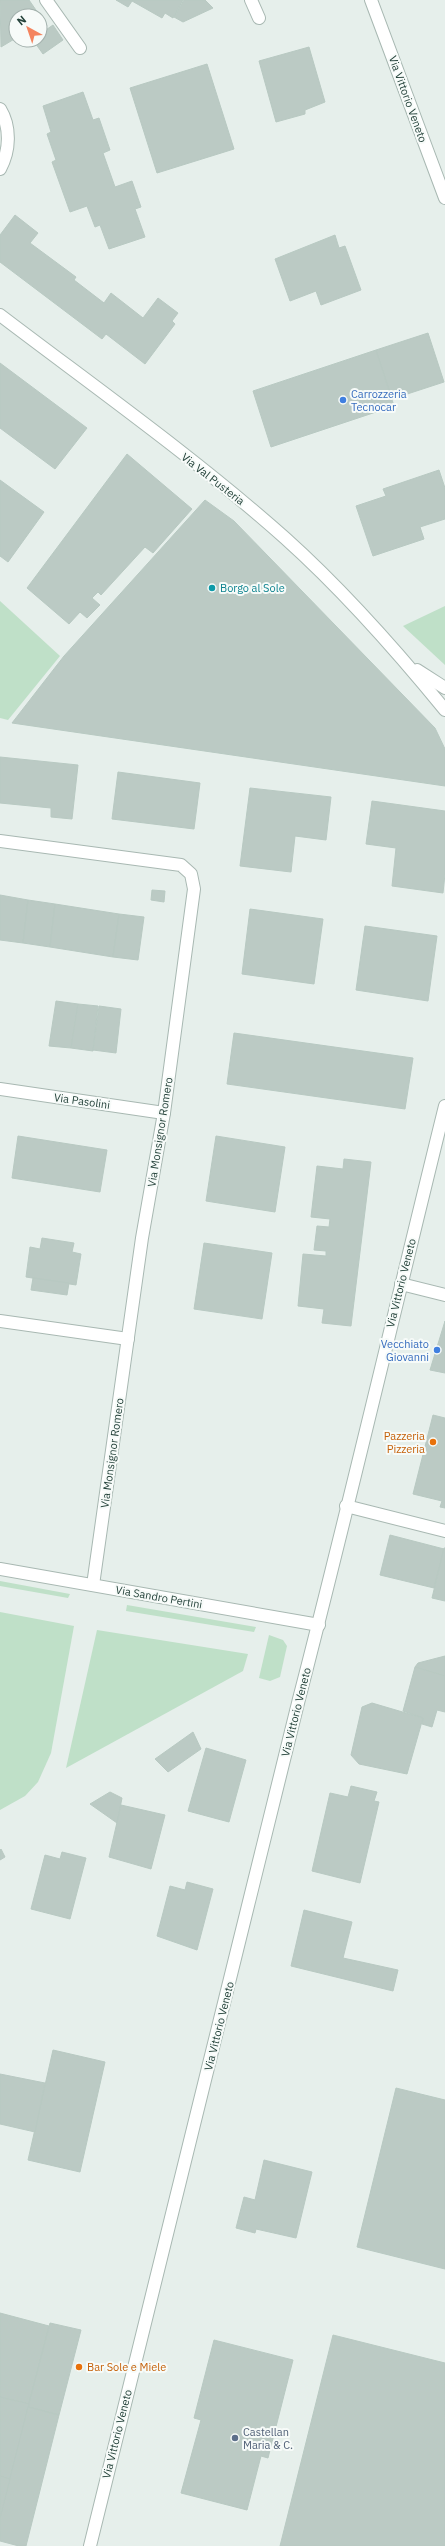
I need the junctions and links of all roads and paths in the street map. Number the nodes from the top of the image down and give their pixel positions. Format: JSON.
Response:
{"nodes":[{"id":1,"x":46,"y":0,"type":"edge"},
{"id":2,"x":251,"y":0,"type":"edge"},
{"id":3,"x":371,"y":0,"type":"edge"},
{"id":4,"x":259,"y":18,"type":"dead end"},
{"id":5,"x":80,"y":48,"type":"dead end"},
{"id":6,"x":0,"y":109,"type":"edge"},
{"id":7,"x":0,"y":170,"type":"edge"},
{"id":8,"x":445,"y":198,"type":"edge"},
{"id":9,"x":0,"y":315,"type":"edge"},
{"id":10,"x":408,"y":664,"type":"junction"},
{"id":11,"x":445,"y":688,"type":"edge"},
{"id":12,"x":445,"y":710,"type":"edge"},
{"id":13,"x":0,"y":841,"type":"edge"},
{"id":14,"x":0,"y":1089,"type":"edge"},
{"id":15,"x":445,"y":1106,"type":"edge"},
{"id":16,"x":164,"y":1113,"type":"junction"},
{"id":17,"x":401,"y":1284,"type":"junction"},
{"id":18,"x":445,"y":1295,"type":"edge"},
{"id":19,"x":0,"y":1321,"type":"edge"},
{"id":20,"x":128,"y":1339,"type":"junction"},
{"id":21,"x":346,"y":1506,"type":"junction"},
{"id":22,"x":445,"y":1531,"type":"edge"},
{"id":23,"x":0,"y":1569,"type":"edge"},
{"id":24,"x":93,"y":1585,"type":"junction"},
{"id":25,"x":319,"y":1625,"type":"junction"},
{"id":26,"x":90,"y":2546,"type":"edge"}],
"edges":[{"from":1,"to":5,"type":"street"},
{"from":2,"to":4,"type":"street"},
{"from":3,"to":8,"type":"street","name":"Via Vittorio Veneto"},
{"from":6,"to":7,"type":"street"},
{"from":9,"to":10,"type":"street","name":"Via Val Pusteria"},
{"from":10,"to":11,"type":"street","name":"Via Val Pusteria"},
{"from":10,"to":12,"type":"street","name":"Via Val Pusteria"},
{"from":13,"to":16,"type":"street","name":"Via Monsignor Romero"},
{"from":14,"to":16,"type":"street","name":"Via Pasolini"},
{"from":15,"to":17,"type":"street","name":"Via Vittorio Veneto"},
{"from":16,"to":20,"type":"street","name":"Via Monsignor Romero"},
{"from":17,"to":18,"type":"street"},
{"from":17,"to":21,"type":"street","name":"Via Vittorio Veneto"},
{"from":19,"to":20,"type":"street"},
{"from":20,"to":24,"type":"street","name":"Via Monsignor Romero"},
{"from":21,"to":22,"type":"street"},
{"from":21,"to":25,"type":"street","name":"Via Vittorio Veneto"},
{"from":23,"to":24,"type":"street","name":"Via Sandro Pertini"},
{"from":24,"to":25,"type":"street","name":"Via Sandro Pertini"},
{"from":25,"to":26,"type":"street","name":"Via Vittorio Veneto"}]}
